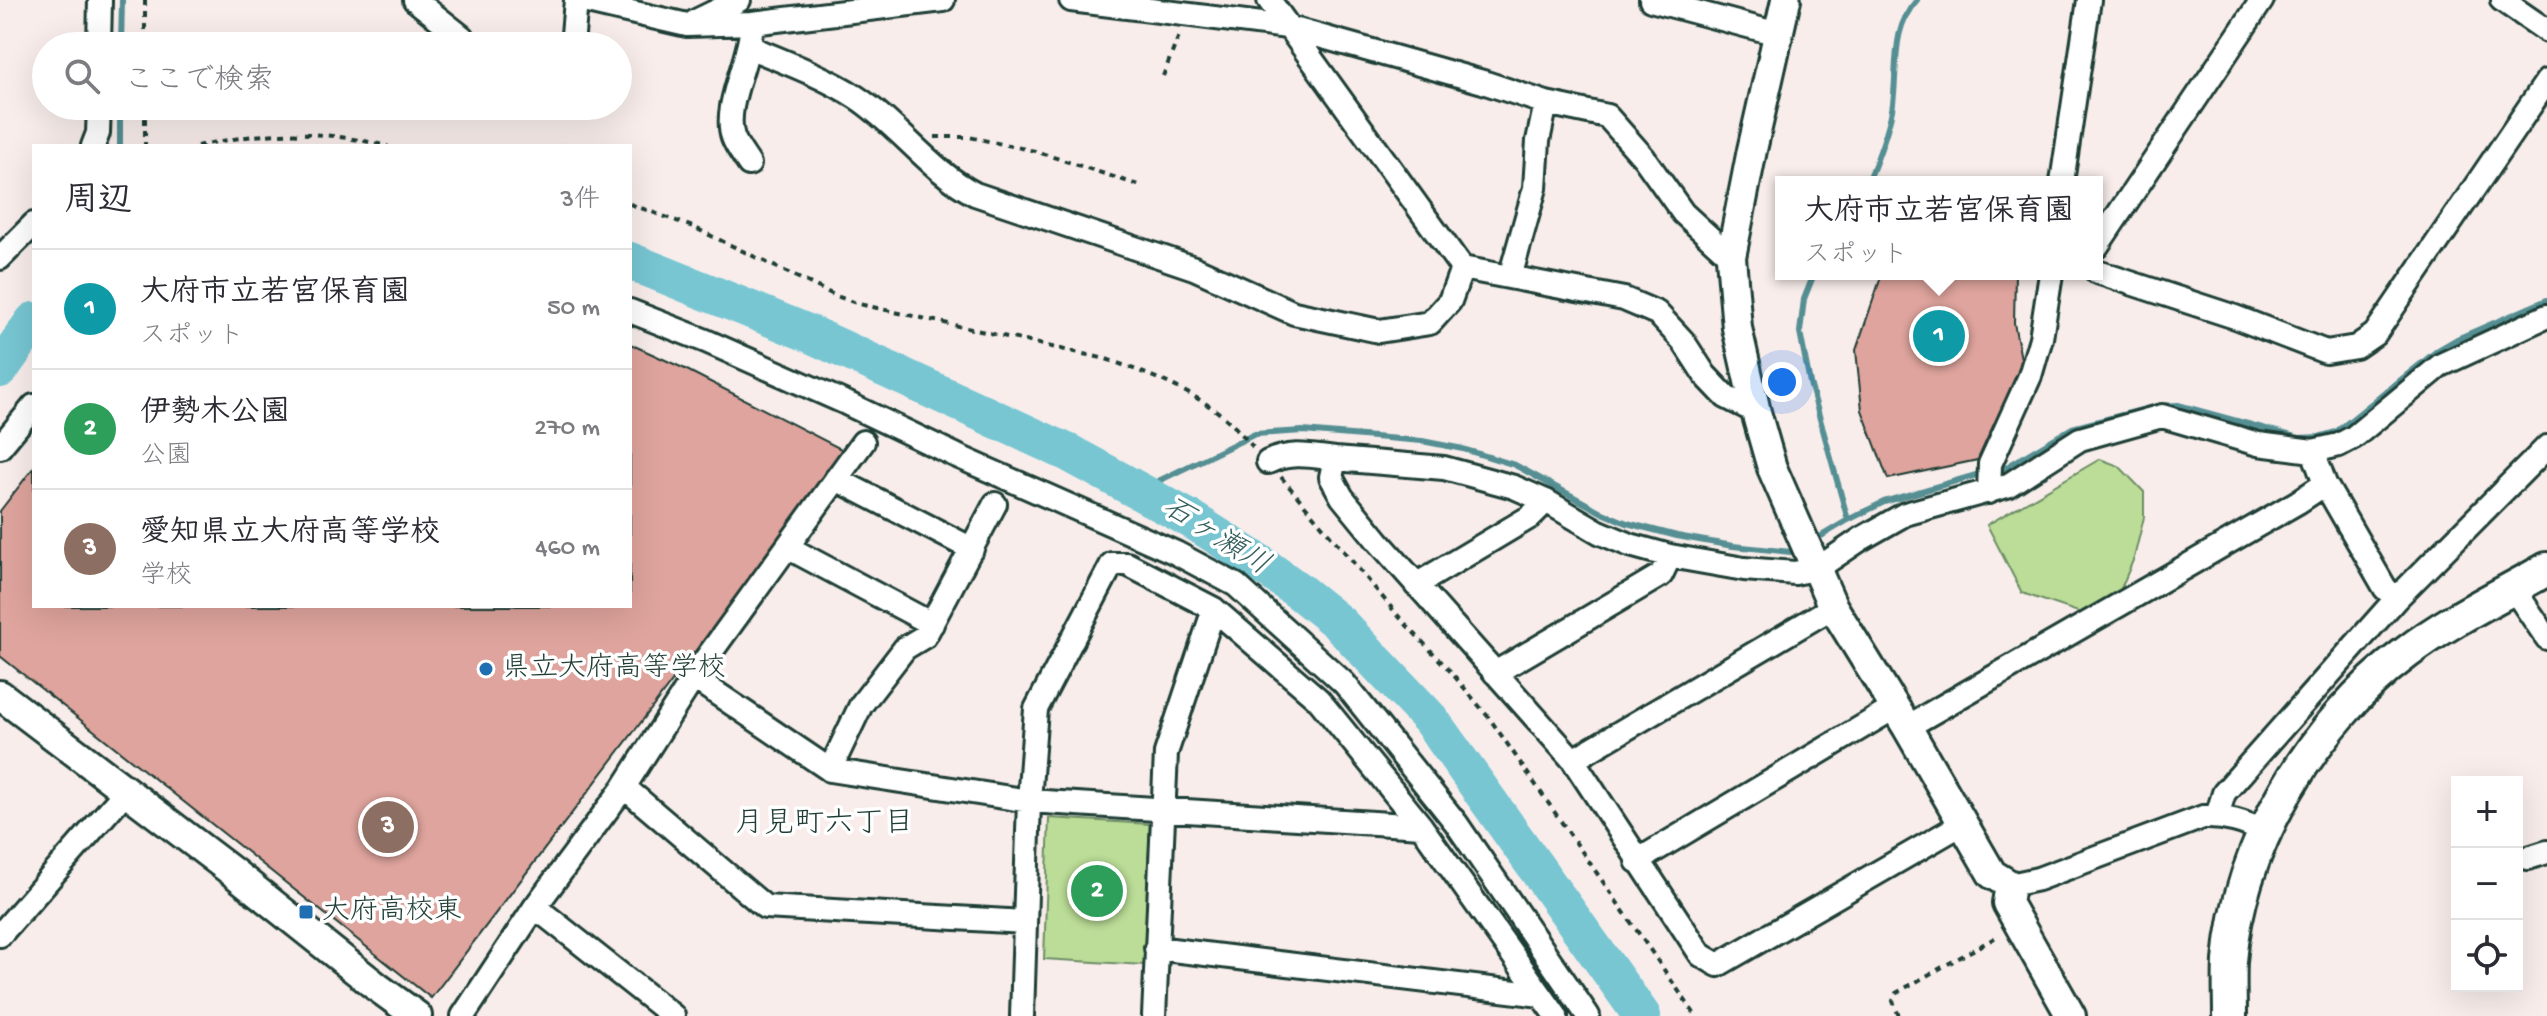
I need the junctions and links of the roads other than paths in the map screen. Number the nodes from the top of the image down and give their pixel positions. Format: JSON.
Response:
{"nodes":[{"id":1,"x":100,"y":0,"type":"edge"},
{"id":2,"x":415,"y":0,"type":"edge"},
{"id":3,"x":578,"y":0,"type":"edge"},
{"id":4,"x":739,"y":0,"type":"edge"},
{"id":5,"x":943,"y":0,"type":"edge"},
{"id":6,"x":1269,"y":0,"type":"edge"},
{"id":7,"x":1651,"y":0,"type":"edge"},
{"id":8,"x":1786,"y":0,"type":"edge"},
{"id":9,"x":2089,"y":0,"type":"edge"},
{"id":10,"x":2262,"y":0,"type":"edge"},
{"id":11,"x":2502,"y":0,"type":"edge"},
{"id":12,"x":1079,"y":1,"type":"edge"},
{"id":13,"x":752,"y":23,"type":"junction"},
{"id":14,"x":687,"y":25,"type":"junction"},
{"id":15,"x":1287,"y":27,"type":"junction"},
{"id":16,"x":2547,"y":31,"type":"edge"},
{"id":17,"x":99,"y":32,"type":"edge"},
{"id":18,"x":456,"y":32,"type":"edge"},
{"id":19,"x":574,"y":32,"type":"edge"},
{"id":20,"x":1778,"y":34,"type":"junction"},
{"id":21,"x":749,"y":47,"type":"junction"},
{"id":22,"x":2547,"y":81,"type":"edge"},
{"id":23,"x":1546,"y":103,"type":"junction"},
{"id":24,"x":98,"y":120,"type":"edge"},
{"id":25,"x":94,"y":144,"type":"edge"},
{"id":26,"x":749,"y":164,"type":"dead end"},
{"id":27,"x":2063,"y":176,"type":"edge"},
{"id":28,"x":32,"y":226,"type":"edge"},
{"id":29,"x":2103,"y":237,"type":"edge"},
{"id":30,"x":1731,"y":257,"type":"junction"},
{"id":31,"x":0,"y":258,"type":"edge"},
{"id":32,"x":1462,"y":268,"type":"junction"},
{"id":33,"x":2103,"y":274,"type":"edge"},
{"id":34,"x":1510,"y":277,"type":"junction"},
{"id":35,"x":2050,"y":280,"type":"edge"},
{"id":36,"x":632,"y":312,"type":"edge"},
{"id":37,"x":2547,"y":316,"type":"edge"},
{"id":38,"x":32,"y":408,"type":"edge"},
{"id":39,"x":1756,"y":412,"type":"junction"},
{"id":40,"x":863,"y":442,"type":"dead end"},
{"id":41,"x":0,"y":447,"type":"edge"},
{"id":42,"x":2547,"y":447,"type":"edge"},
{"id":43,"x":2313,"y":451,"type":"junction"},
{"id":44,"x":1335,"y":459,"type":"junction"},
{"id":45,"x":1268,"y":462,"type":"road end"},
{"id":46,"x":836,"y":479,"type":"junction"},
{"id":47,"x":2325,"y":484,"type":"junction"},
{"id":48,"x":1989,"y":492,"type":"junction"},
{"id":49,"x":1546,"y":501,"type":"junction"},
{"id":50,"x":995,"y":504,"type":"dead end"},
{"id":51,"x":787,"y":547,"type":"junction"},
{"id":52,"x":972,"y":549,"type":"junction"},
{"id":53,"x":1811,"y":553,"type":"junction"},
{"id":54,"x":1670,"y":556,"type":"junction"},
{"id":55,"x":2547,"y":569,"type":"edge"},
{"id":56,"x":1416,"y":585,"type":"junction"},
{"id":57,"x":2513,"y":588,"type":"junction"},
{"id":58,"x":2396,"y":599,"type":"junction"},
{"id":59,"x":1833,"y":607,"type":"junction"},
{"id":60,"x":1214,"y":609,"type":"junction"},
{"id":61,"x":932,"y":624,"type":"junction"},
{"id":62,"x":2547,"y":638,"type":"edge"},
{"id":63,"x":1495,"y":673,"type":"junction"},
{"id":64,"x":694,"y":678,"type":"junction"},
{"id":65,"x":0,"y":695,"type":"edge"},
{"id":66,"x":1901,"y":718,"type":"junction"},
{"id":67,"x":1573,"y":760,"type":"junction"},
{"id":68,"x":830,"y":770,"type":"junction"},
{"id":69,"x":624,"y":787,"type":"junction"},
{"id":70,"x":127,"y":790,"type":"junction"},
{"id":71,"x":1029,"y":801,"type":"junction"},
{"id":72,"x":1162,"y":811,"type":"junction"},
{"id":73,"x":2217,"y":816,"type":"junction"},
{"id":74,"x":1962,"y":824,"type":"junction"},
{"id":75,"x":1421,"y":826,"type":"junction"},
{"id":76,"x":2265,"y":832,"type":"junction"},
{"id":77,"x":1637,"y":861,"type":"junction"},
{"id":78,"x":2010,"y":885,"type":"junction"},
{"id":79,"x":535,"y":907,"type":"junction"},
{"id":80,"x":1025,"y":922,"type":"junction"},
{"id":81,"x":0,"y":935,"type":"edge"},
{"id":82,"x":1156,"y":948,"type":"junction"},
{"id":83,"x":1541,"y":995,"type":"junction"},
{"id":84,"x":417,"y":1016,"type":"edge"},
{"id":85,"x":463,"y":1016,"type":"edge"},
{"id":86,"x":673,"y":1016,"type":"edge"},
{"id":87,"x":1022,"y":1016,"type":"edge"},
{"id":88,"x":1154,"y":1016,"type":"edge"},
{"id":89,"x":1556,"y":1016,"type":"edge"},
{"id":90,"x":1588,"y":1016,"type":"edge"},
{"id":91,"x":2071,"y":1016,"type":"edge"},
{"id":92,"x":2230,"y":1016,"type":"edge"}],
"edges":[{"from":1,"to":17,"type":"street"},
{"from":2,"to":18,"type":"street"},
{"from":3,"to":14,"type":"street"},
{"from":3,"to":19,"type":"street"},
{"from":4,"to":14,"type":"street"},
{"from":5,"to":13,"type":"street"},
{"from":6,"to":15,"type":"street"},
{"from":7,"to":20,"type":"street"},
{"from":8,"to":20,"type":"street"},
{"from":9,"to":27,"type":"street"},
{"from":10,"to":29,"type":"street"},
{"from":11,"to":16,"type":"street"},
{"from":12,"to":15,"type":"street"},
{"from":13,"to":14,"type":"street"},
{"from":13,"to":21,"type":"street"},
{"from":15,"to":23,"type":"street"},
{"from":15,"to":32,"type":"street"},
{"from":20,"to":30,"type":"street"},
{"from":21,"to":26,"type":"street"},
{"from":21,"to":32,"type":"street"},
{"from":22,"to":33,"type":"street"},
{"from":23,"to":30,"type":"street"},
{"from":23,"to":34,"type":"street"},
{"from":24,"to":25,"type":"street"},
{"from":28,"to":31,"type":"street"},
{"from":30,"to":39,"type":"street"},
{"from":32,"to":34,"type":"street"},
{"from":34,"to":39,"type":"street"},
{"from":35,"to":48,"type":"street"},
{"from":36,"to":90,"type":"street"},
{"from":37,"to":43,"type":"street"},
{"from":38,"to":41,"type":"street"},
{"from":39,"to":53,"type":"street"},
{"from":40,"to":46,"type":"street"},
{"from":42,"to":58,"type":"street"},
{"from":43,"to":47,"type":"street"},
{"from":43,"to":48,"type":"street"},
{"from":44,"to":45,"type":"street"},
{"from":44,"to":49,"type":"street"},
{"from":44,"to":56,"type":"street"},
{"from":46,"to":51,"type":"street"},
{"from":46,"to":52,"type":"street"},
{"from":47,"to":58,"type":"street"},
{"from":47,"to":66,"type":"street"},
{"from":48,"to":53,"type":"street"},
{"from":49,"to":54,"type":"street"},
{"from":49,"to":56,"type":"street"},
{"from":50,"to":52,"type":"street"},
{"from":51,"to":61,"type":"street"},
{"from":51,"to":64,"type":"street"},
{"from":52,"to":61,"type":"street"},
{"from":53,"to":54,"type":"street"},
{"from":53,"to":59,"type":"street"},
{"from":54,"to":63,"type":"street"},
{"from":55,"to":57,"type":"main road"},
{"from":56,"to":63,"type":"street"},
{"from":57,"to":62,"type":"street"},
{"from":57,"to":76,"type":"main road"},
{"from":58,"to":73,"type":"street"},
{"from":59,"to":66,"type":"street"},
{"from":59,"to":67,"type":"street"},
{"from":60,"to":71,"type":"street"},
{"from":60,"to":72,"type":"street"},
{"from":60,"to":75,"type":"street"},
{"from":61,"to":68,"type":"street"},
{"from":63,"to":67,"type":"street"},
{"from":64,"to":68,"type":"street"},
{"from":64,"to":69,"type":"street"},
{"from":65,"to":70,"type":"street"},
{"from":66,"to":74,"type":"street"},
{"from":66,"to":77,"type":"street"},
{"from":67,"to":77,"type":"street"},
{"from":68,"to":71,"type":"street"},
{"from":69,"to":79,"type":"street"},
{"from":69,"to":80,"type":"street"},
{"from":70,"to":81,"type":"street"},
{"from":70,"to":84,"type":"street"},
{"from":71,"to":72,"type":"street"},
{"from":71,"to":80,"type":"street"},
{"from":72,"to":75,"type":"street"},
{"from":72,"to":82,"type":"street"},
{"from":73,"to":76,"type":"street"},
{"from":73,"to":78,"type":"street"},
{"from":74,"to":77,"type":"street"},
{"from":74,"to":78,"type":"street"},
{"from":75,"to":83,"type":"street"},
{"from":76,"to":92,"type":"main road"},
{"from":78,"to":91,"type":"street"},
{"from":79,"to":85,"type":"street"},
{"from":79,"to":86,"type":"street"},
{"from":80,"to":87,"type":"street"},
{"from":82,"to":83,"type":"street"},
{"from":82,"to":88,"type":"street"},
{"from":83,"to":89,"type":"street"}]}
